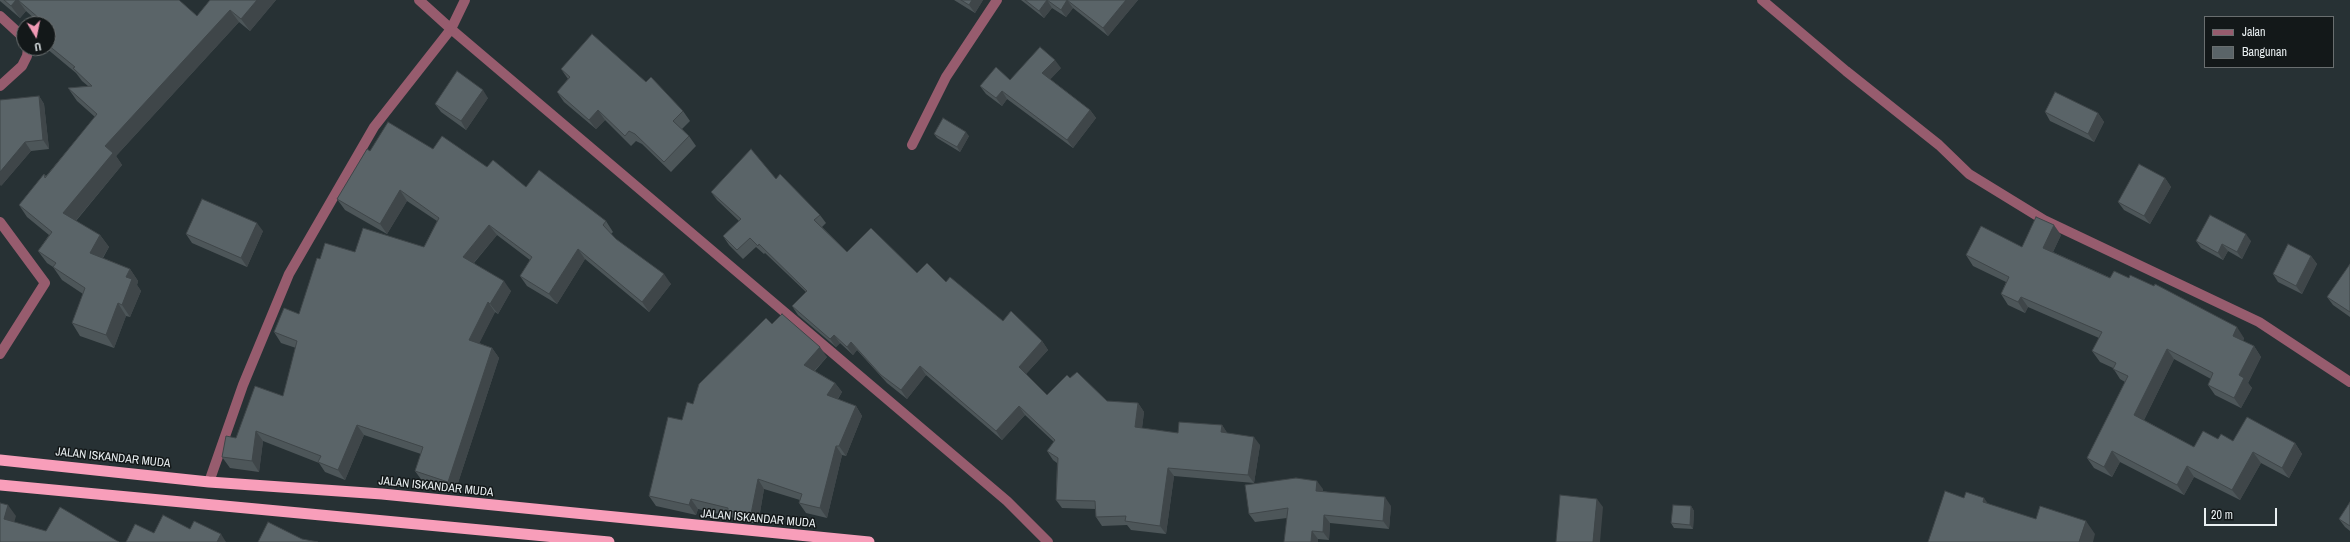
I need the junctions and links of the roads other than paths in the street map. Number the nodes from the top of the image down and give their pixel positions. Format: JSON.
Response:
{"nodes":[{"id":1,"x":419,"y":0,"type":"edge"},
{"id":2,"x":465,"y":0,"type":"edge"},
{"id":3,"x":997,"y":0,"type":"edge"},
{"id":4,"x":1762,"y":0,"type":"edge"},
{"id":5,"x":0,"y":16,"type":"edge"},
{"id":6,"x":451,"y":29,"type":"junction"},
{"id":7,"x":16,"y":31,"type":"edge"},
{"id":8,"x":27,"y":56,"type":"edge"},
{"id":9,"x":0,"y":86,"type":"edge"},
{"id":10,"x":912,"y":144,"type":"dead end"},
{"id":11,"x":0,"y":222,"type":"edge"},
{"id":12,"x":0,"y":354,"type":"edge"},
{"id":13,"x":2350,"y":382,"type":"edge"},
{"id":14,"x":0,"y":460,"type":"edge"},
{"id":15,"x":209,"y":482,"type":"junction"},
{"id":16,"x":0,"y":486,"type":"edge"},
{"id":17,"x":609,"y":542,"type":"edge"},
{"id":18,"x":869,"y":542,"type":"edge"},
{"id":19,"x":1048,"y":542,"type":"edge"}],
"edges":[{"from":1,"to":6,"type":"street"},
{"from":2,"to":6,"type":"street"},
{"from":3,"to":10,"type":"street"},
{"from":4,"to":13,"type":"street"},
{"from":5,"to":7,"type":"street"},
{"from":6,"to":15,"type":"street"},
{"from":6,"to":19,"type":"street"},
{"from":8,"to":9,"type":"street"},
{"from":11,"to":12,"type":"street"},
{"from":14,"to":15,"type":"highway","name":"JALAN ISKANDAR MUDA"},
{"from":15,"to":18,"type":"highway","name":"JALAN ISKANDAR MUDA"},
{"from":16,"to":17,"type":"highway"}]}
